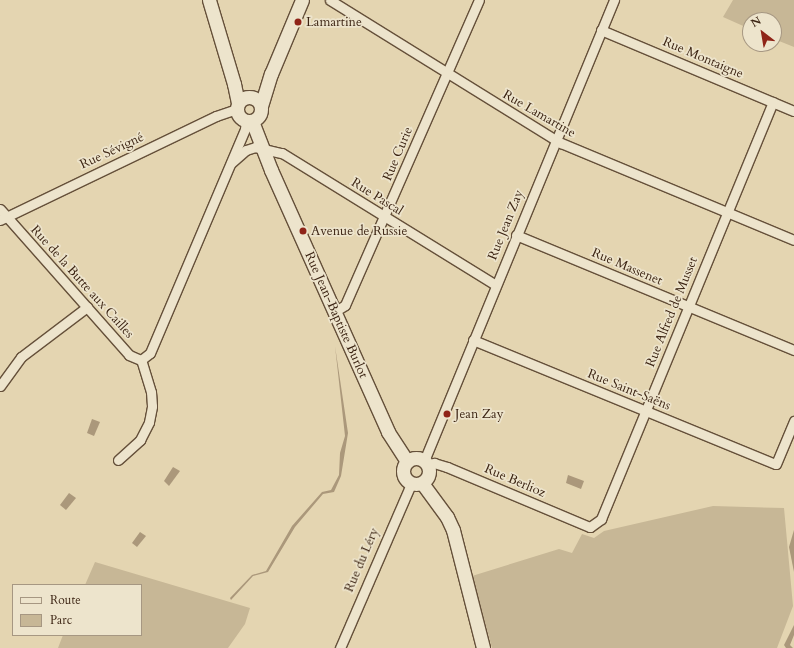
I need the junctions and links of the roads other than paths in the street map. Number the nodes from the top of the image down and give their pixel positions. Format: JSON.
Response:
{"nodes":[{"id":1,"x":209,"y":0,"type":"edge"},
{"id":2,"x":302,"y":0,"type":"edge"},
{"id":3,"x":330,"y":0,"type":"edge"},
{"id":4,"x":479,"y":0,"type":"edge"},
{"id":5,"x":614,"y":0,"type":"edge"},
{"id":6,"x":601,"y":30,"type":"junction"},
{"id":7,"x":447,"y":73,"type":"junction"},
{"id":8,"x":247,"y":102,"type":"junction"},
{"id":9,"x":773,"y":102,"type":"junction"},
{"id":10,"x":794,"y":111,"type":"edge"},
{"id":11,"x":249,"y":121,"type":"junction"},
{"id":12,"x":555,"y":140,"type":"junction"},
{"id":13,"x":262,"y":149,"type":"junction"},
{"id":14,"x":230,"y":163,"type":"junction"},
{"id":15,"x":727,"y":212,"type":"junction"},
{"id":16,"x":2,"y":215,"type":"edge"},
{"id":17,"x":385,"y":217,"type":"junction"},
{"id":18,"x":516,"y":235,"type":"junction"},
{"id":19,"x":794,"y":240,"type":"edge"},
{"id":20,"x":496,"y":285,"type":"junction"},
{"id":21,"x":87,"y":307,"type":"junction"},
{"id":22,"x":688,"y":307,"type":"junction"},
{"id":23,"x":334,"y":312,"type":"junction"},
{"id":24,"x":473,"y":340,"type":"junction"},
{"id":25,"x":794,"y":350,"type":"edge"},
{"id":26,"x":141,"y":360,"type":"junction"},
{"id":27,"x":1,"y":381,"type":"edge"},
{"id":28,"x":645,"y":411,"type":"junction"},
{"id":29,"x":794,"y":421,"type":"edge"},
{"id":30,"x":118,"y":460,"type":"dead end"},
{"id":31,"x":407,"y":461,"type":"junction"},
{"id":32,"x":426,"y":463,"type":"junction"},
{"id":33,"x":416,"y":483,"type":"junction"},
{"id":34,"x":590,"y":527,"type":"joint"},
{"id":35,"x":340,"y":648,"type":"edge"},
{"id":36,"x":483,"y":648,"type":"edge"}],
"edges":[{"from":1,"to":8,"type":"street"},
{"from":2,"to":8,"type":"street"},
{"from":3,"to":7,"type":"street","name":"Rue Lamartine"},
{"from":4,"to":7,"type":"street","name":"Rue Curie"},
{"from":5,"to":6,"type":"street","name":"Rue Jean Zay"},
{"from":6,"to":9,"type":"street","name":"Rue Montaigne"},
{"from":6,"to":12,"type":"street","name":"Rue Jean Zay"},
{"from":7,"to":12,"type":"street","name":"Rue Lamartine"},
{"from":7,"to":17,"type":"street","name":"Rue Curie"},
{"from":8,"to":11,"type":"street"},
{"from":8,"to":11,"type":"street"},
{"from":8,"to":16,"type":"street","name":"Rue Sévigné"},
{"from":9,"to":10,"type":"street","name":"Rue Montaigne"},
{"from":9,"to":15,"type":"street","name":"Rue Alfred de Musset"},
{"from":11,"to":13,"type":"street","name":"Rue Jean-Baptiste Burlot"},
{"from":11,"to":14,"type":"street"},
{"from":12,"to":15,"type":"street","name":"Rue Lamartine"},
{"from":12,"to":18,"type":"street","name":"Rue Jean Zay"},
{"from":13,"to":14,"type":"street"},
{"from":13,"to":17,"type":"street","name":"Rue Pascal"},
{"from":13,"to":23,"type":"street","name":"Rue Jean-Baptiste Burlot"},
{"from":14,"to":26,"type":"street"},
{"from":15,"to":19,"type":"street","name":"Rue Lamartine"},
{"from":15,"to":22,"type":"street","name":"Rue Alfred de Musset"},
{"from":16,"to":21,"type":"street","name":"Rue de la Butte aux Cailles"},
{"from":17,"to":20,"type":"street","name":"Rue Pascal"},
{"from":17,"to":23,"type":"street","name":"Rue Curie"},
{"from":18,"to":20,"type":"street","name":"Rue Jean Zay"},
{"from":18,"to":22,"type":"street","name":"Rue Massenet"},
{"from":20,"to":24,"type":"street","name":"Rue Jean Zay"},
{"from":21,"to":26,"type":"street","name":"Rue de la Butte aux Cailles"},
{"from":21,"to":27,"type":"street"},
{"from":22,"to":25,"type":"street","name":"Rue Massenet"},
{"from":22,"to":28,"type":"street","name":"Rue Alfred de Musset"},
{"from":23,"to":31,"type":"street","name":"Rue Jean-Baptiste Burlot"},
{"from":24,"to":28,"type":"street","name":"Rue Saint-Saëns"},
{"from":24,"to":32,"type":"street","name":"Rue Jean Zay"},
{"from":26,"to":30,"type":"street"},
{"from":28,"to":29,"type":"street","name":"Rue Saint-Saëns"},
{"from":28,"to":34,"type":"street","name":"Rue Alfred de Musset"},
{"from":31,"to":32,"type":"street"},
{"from":31,"to":33,"type":"street"},
{"from":32,"to":33,"type":"street"},
{"from":32,"to":34,"type":"street","name":"Rue Berlioz"},
{"from":33,"to":35,"type":"street","name":"Rue du Léry"},
{"from":33,"to":36,"type":"street"}]}
